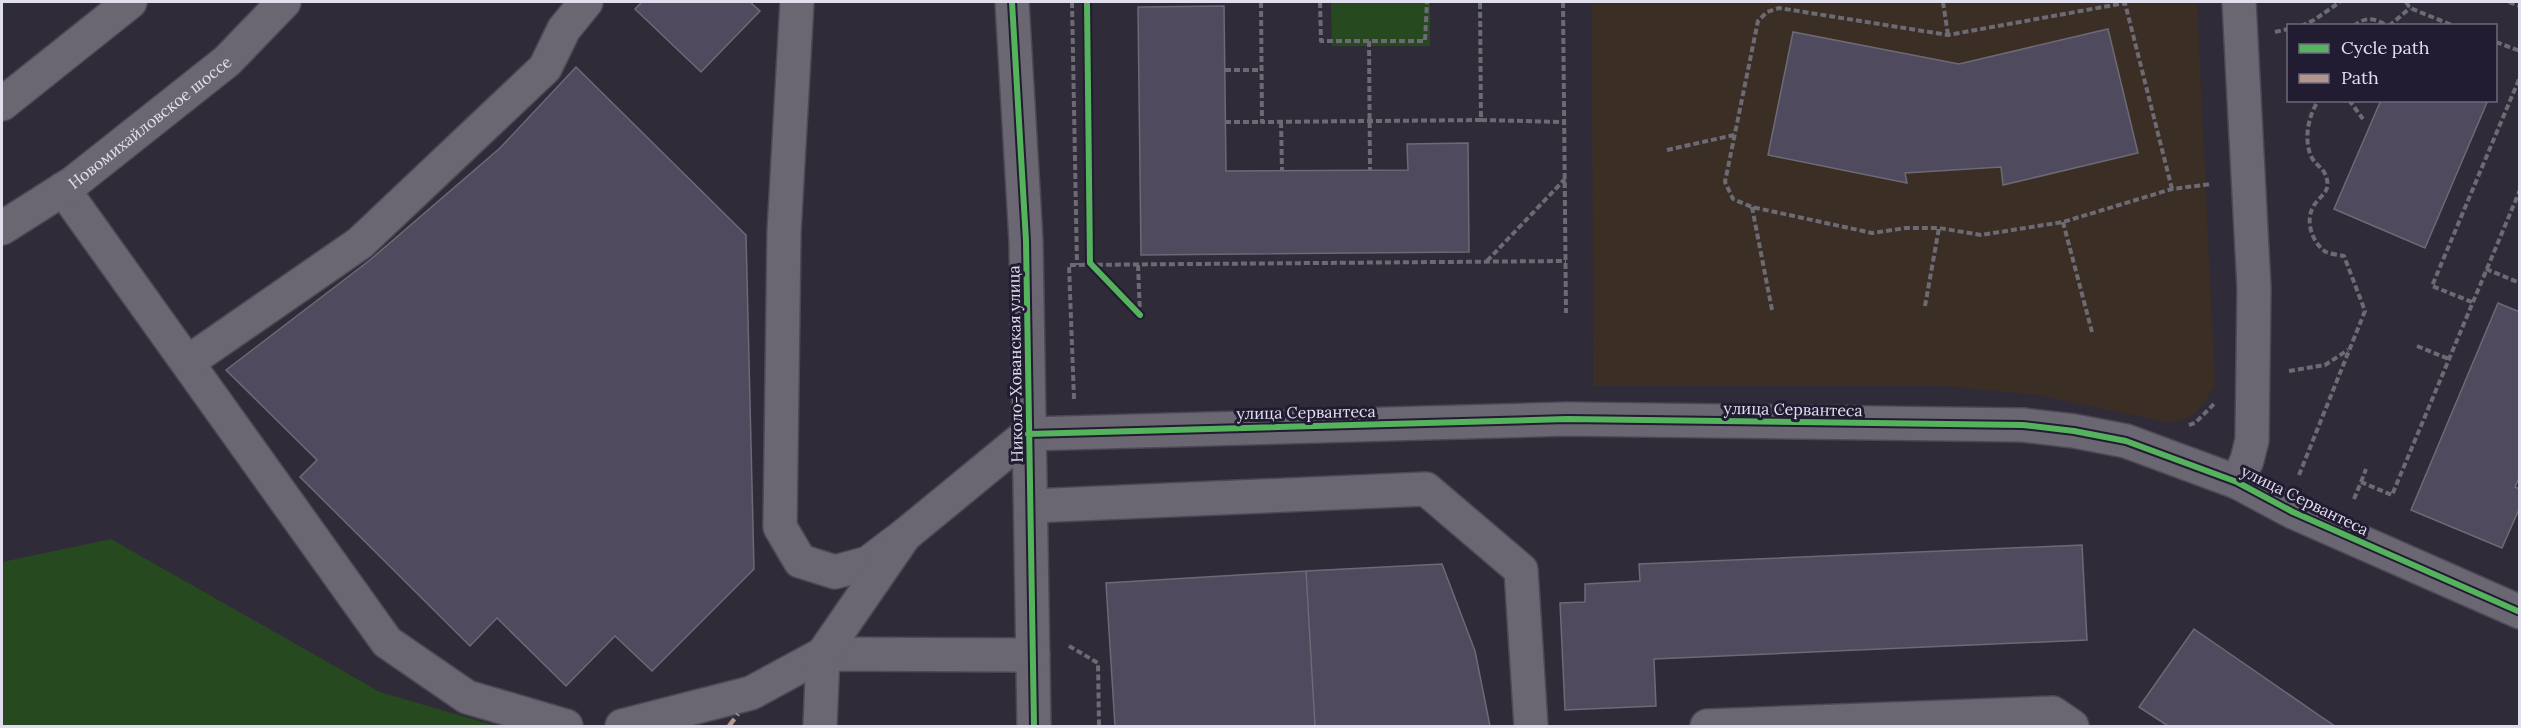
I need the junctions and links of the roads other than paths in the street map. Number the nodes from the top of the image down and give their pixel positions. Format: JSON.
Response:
{"nodes":[{"id":1,"x":130,"y":2,"type":"edge"},
{"id":2,"x":284,"y":2,"type":"edge"},
{"id":3,"x":586,"y":2,"type":"edge"},
{"id":4,"x":797,"y":2,"type":"edge"},
{"id":5,"x":1012,"y":2,"type":"edge"},
{"id":6,"x":2239,"y":2,"type":"edge"},
{"id":7,"x":2,"y":105,"type":"edge"},
{"id":8,"x":63,"y":189,"type":"junction"},
{"id":9,"x":2,"y":228,"type":"edge"},
{"id":10,"x":188,"y":362,"type":"junction"},
{"id":11,"x":1028,"y":434,"type":"junction"},
{"id":12,"x":2237,"y":482,"type":"junction"},
{"id":13,"x":1031,"y":506,"type":"junction"},
{"id":14,"x":905,"y":535,"type":"junction"},
{"id":15,"x":2520,"y":612,"type":"edge"},
{"id":16,"x":823,"y":654,"type":"junction"},
{"id":17,"x":1033,"y":655,"type":"junction"},
{"id":18,"x":566,"y":726,"type":"edge"},
{"id":19,"x":622,"y":726,"type":"edge"},
{"id":20,"x":820,"y":726,"type":"edge"},
{"id":21,"x":1034,"y":726,"type":"edge"},
{"id":22,"x":1531,"y":726,"type":"edge"},
{"id":23,"x":1707,"y":726,"type":"edge"},
{"id":24,"x":2072,"y":726,"type":"edge"}],
"edges":[{"from":1,"to":7,"type":"street"},
{"from":2,"to":8,"type":"street","name":"Новомихайловское шоссе"},
{"from":3,"to":10,"type":"street"},
{"from":4,"to":14,"type":"street"},
{"from":5,"to":11,"type":"street","name":"Николо-Хованская улица"},
{"from":6,"to":12,"type":"street"},
{"from":8,"to":9,"type":"street","name":"Новомихайловское шоссе"},
{"from":8,"to":10,"type":"street"},
{"from":10,"to":18,"type":"street"},
{"from":11,"to":12,"type":"street","name":"улица Сервантеса"},
{"from":11,"to":13,"type":"street","name":"Николо-Хованская улица"},
{"from":11,"to":14,"type":"street","name":"Николо-Хованская улица"},
{"from":12,"to":15,"type":"street","name":"улица Сервантеса"},
{"from":13,"to":17,"type":"street","name":"Николо-Хованская улица"},
{"from":13,"to":22,"type":"street"},
{"from":14,"to":16,"type":"street","name":"Николо-Хованская улица"},
{"from":16,"to":17,"type":"street"},
{"from":16,"to":19,"type":"street"},
{"from":16,"to":20,"type":"street"},
{"from":17,"to":21,"type":"street","name":"Николо-Хованская улица"},
{"from":23,"to":24,"type":"street"}]}
